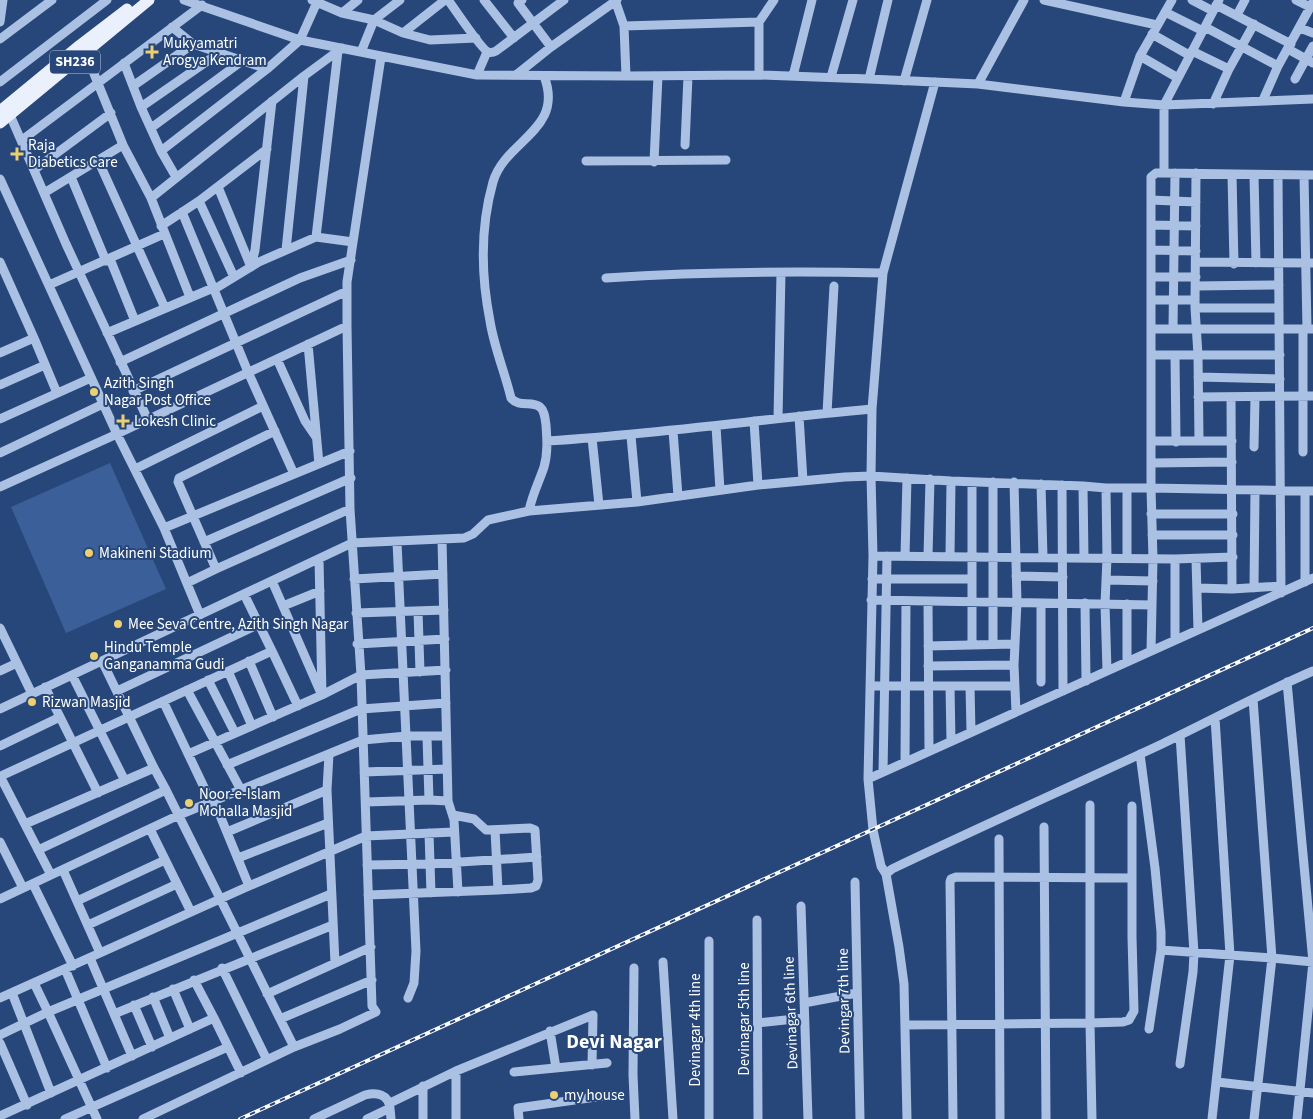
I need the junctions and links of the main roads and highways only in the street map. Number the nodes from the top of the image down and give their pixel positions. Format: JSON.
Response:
{"nodes":[{"id":1,"x":140,"y":0,"type":"edge"},
{"id":2,"x":149,"y":0,"type":"edge"},
{"id":3,"x":5,"y":113,"type":"edge"},
{"id":4,"x":0,"y":123,"type":"edge"}],
"edges":[{"from":1,"to":3,"type":"main road","number":"SH236"},
{"from":2,"to":3,"type":"main road","number":"SH236"},
{"from":3,"to":4,"type":"main road","number":"SH236"}]}
